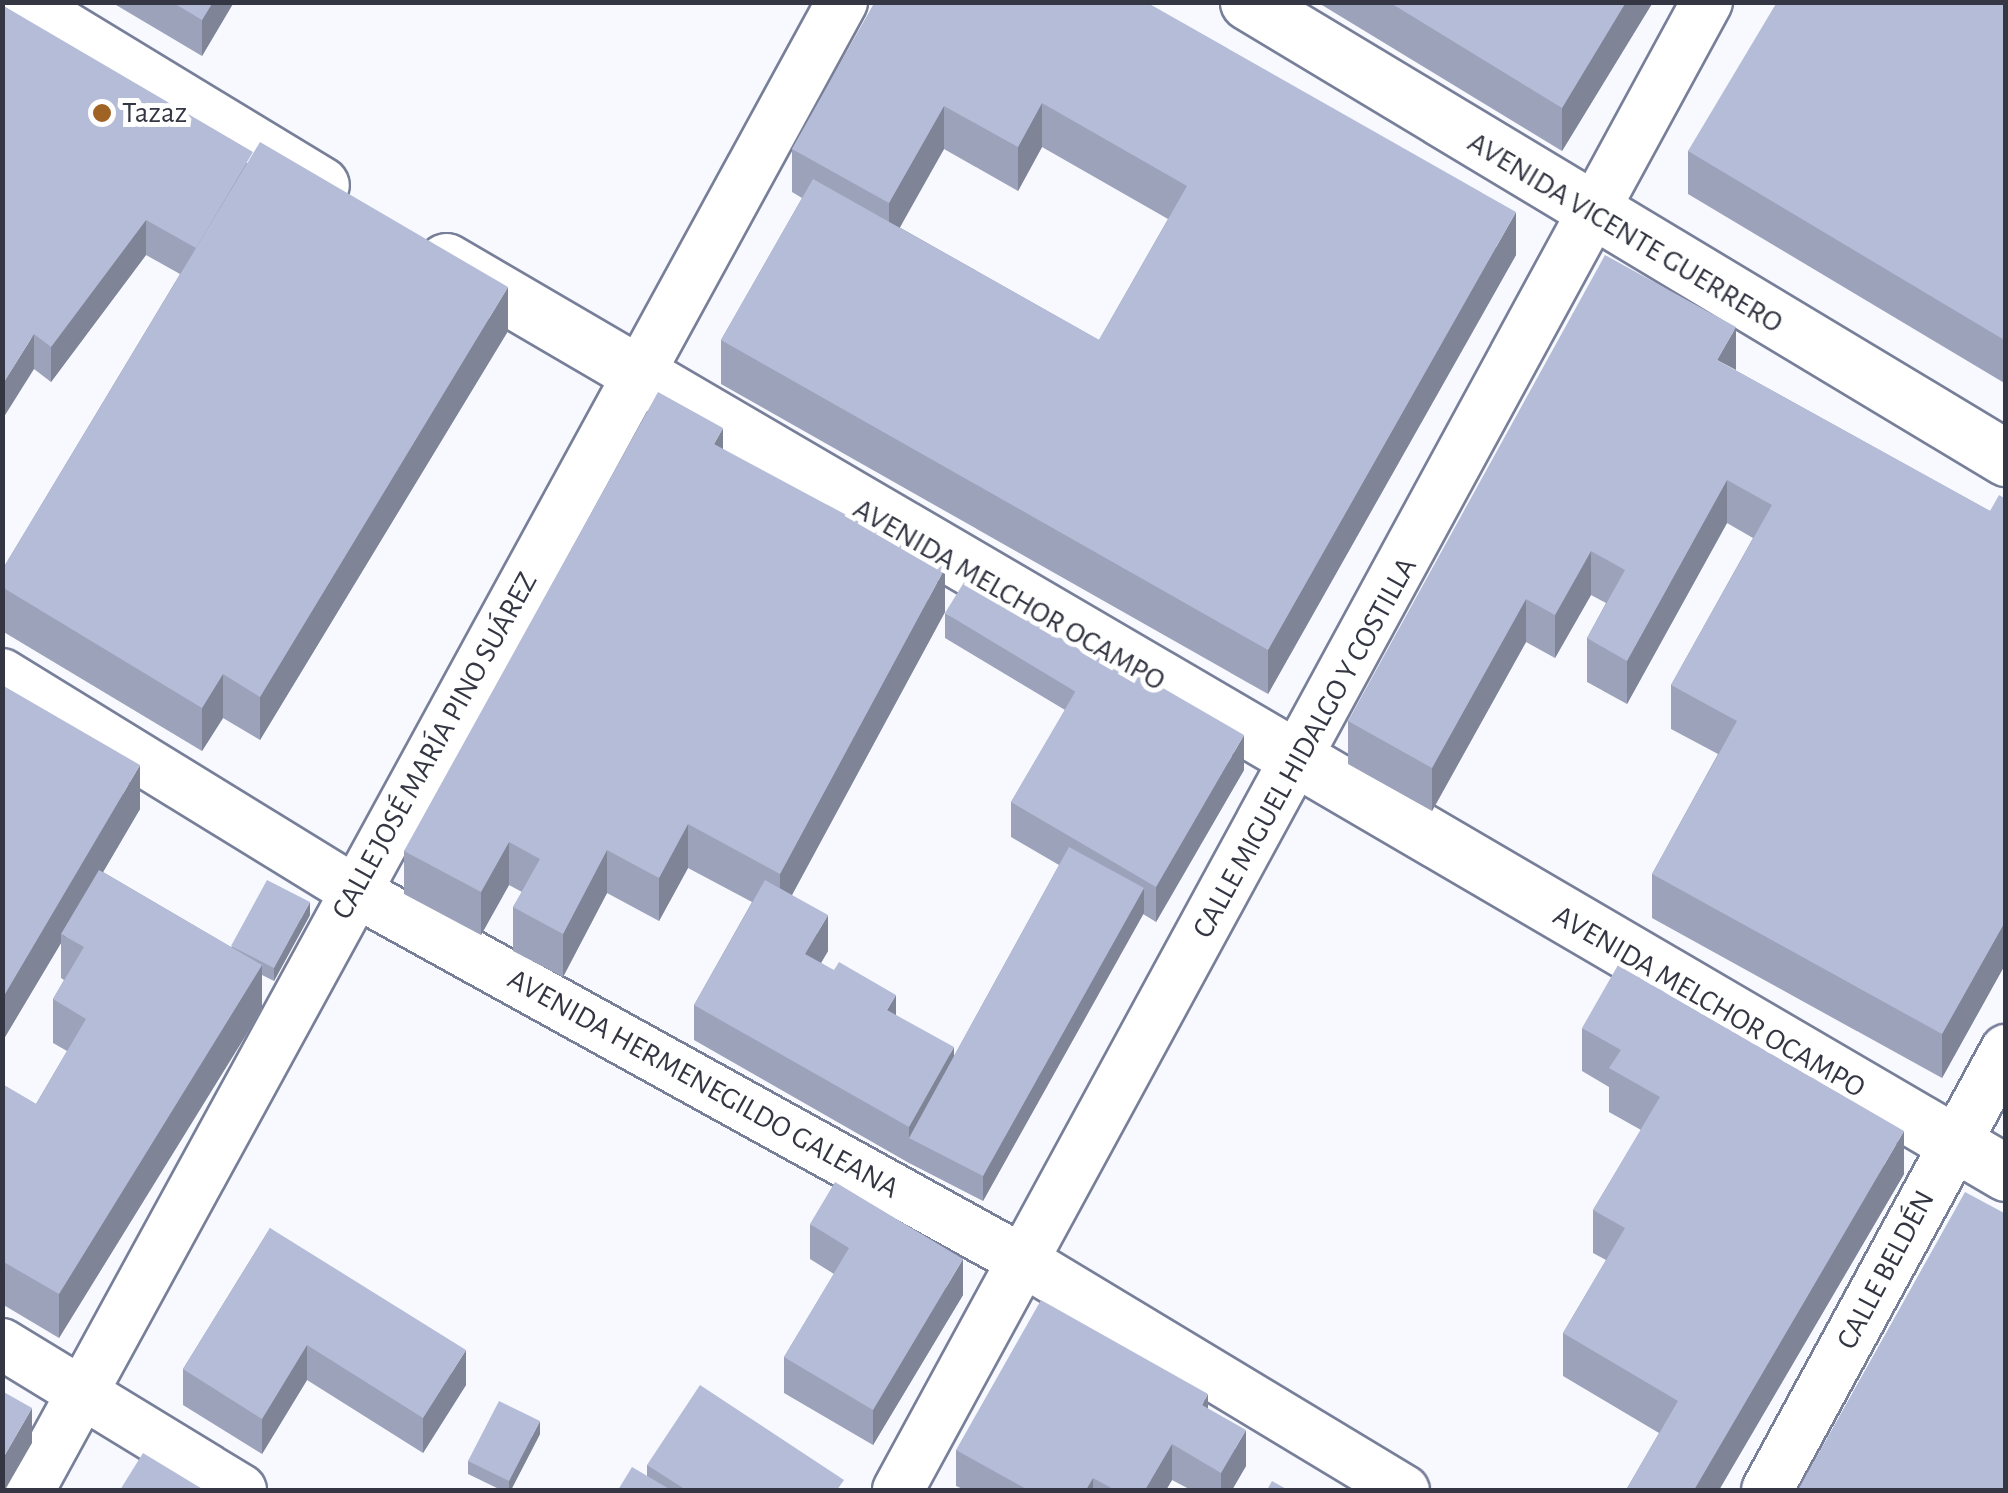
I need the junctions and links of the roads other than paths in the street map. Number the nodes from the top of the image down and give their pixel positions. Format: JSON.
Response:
{"nodes":[{"id":1,"x":20,"y":2,"type":"edge"},
{"id":2,"x":842,"y":2,"type":"edge"},
{"id":3,"x":1248,"y":2,"type":"edge"},
{"id":4,"x":1706,"y":2,"type":"edge"},
{"id":5,"x":1592,"y":216,"type":"junction"},
{"id":6,"x":637,"y":377,"type":"junction"},
{"id":7,"x":2006,"y":458,"type":"edge"},
{"id":8,"x":2,"y":674,"type":"edge"},
{"id":9,"x":1298,"y":764,"type":"junction"},
{"id":10,"x":356,"y":892,"type":"junction"},
{"id":11,"x":2006,"y":1050,"type":"edge"},
{"id":12,"x":1954,"y":1144,"type":"junction"},
{"id":13,"x":2006,"y":1174,"type":"edge"},
{"id":14,"x":1022,"y":1260,"type":"junction"},
{"id":15,"x":2,"y":1344,"type":"edge"},
{"id":16,"x":83,"y":1392,"type":"junction"},
{"id":17,"x":30,"y":1490,"type":"edge"},
{"id":18,"x":242,"y":1490,"type":"edge"},
{"id":19,"x":898,"y":1490,"type":"edge"},
{"id":20,"x":1404,"y":1490,"type":"edge"},
{"id":21,"x":1767,"y":1490,"type":"edge"}],
"edges":[{"from":1,"to":6,"type":"street","name":"AVENIDA MELCHOR OCAMPO"},
{"from":2,"to":6,"type":"street","name":"CALLE JOSÉ MARÍA PINO SUÁREZ"},
{"from":3,"to":5,"type":"street","name":"AVENIDA VICENTE GUERRERO"},
{"from":4,"to":5,"type":"street","name":"CALLE MIGUEL HIDALGO Y COSTILLA"},
{"from":5,"to":7,"type":"street","name":"AVENIDA VICENTE GUERRERO"},
{"from":5,"to":9,"type":"street","name":"CALLE MIGUEL HIDALGO Y COSTILLA"},
{"from":6,"to":9,"type":"street","name":"AVENIDA MELCHOR OCAMPO"},
{"from":6,"to":10,"type":"street","name":"CALLE JOSÉ MARÍA PINO SUÁREZ"},
{"from":8,"to":10,"type":"street","name":"AVENIDA HERMENEGILDO GALEANA"},
{"from":9,"to":12,"type":"street","name":"AVENIDA MELCHOR OCAMPO"},
{"from":9,"to":14,"type":"street","name":"CALLE MIGUEL HIDALGO Y COSTILLA"},
{"from":10,"to":14,"type":"street","name":"AVENIDA HERMENEGILDO GALEANA"},
{"from":10,"to":16,"type":"street","name":"CALLE JOSÉ MARÍA PINO SUÁREZ"},
{"from":11,"to":12,"type":"street","name":"CALLE BELDÉN"},
{"from":12,"to":13,"type":"street","name":"AVENIDA MELCHOR OCAMPO"},
{"from":12,"to":21,"type":"street","name":"CALLE BELDÉN"},
{"from":14,"to":19,"type":"street","name":"CALLE MIGUEL HIDALGO Y COSTILLA"},
{"from":14,"to":20,"type":"street","name":"AVENIDA HERMENEGILDO GALEANA"},
{"from":15,"to":16,"type":"street"},
{"from":16,"to":17,"type":"street","name":"CALLE JOSÉ MARÍA PINO SUÁREZ"},
{"from":16,"to":18,"type":"street"}]}
